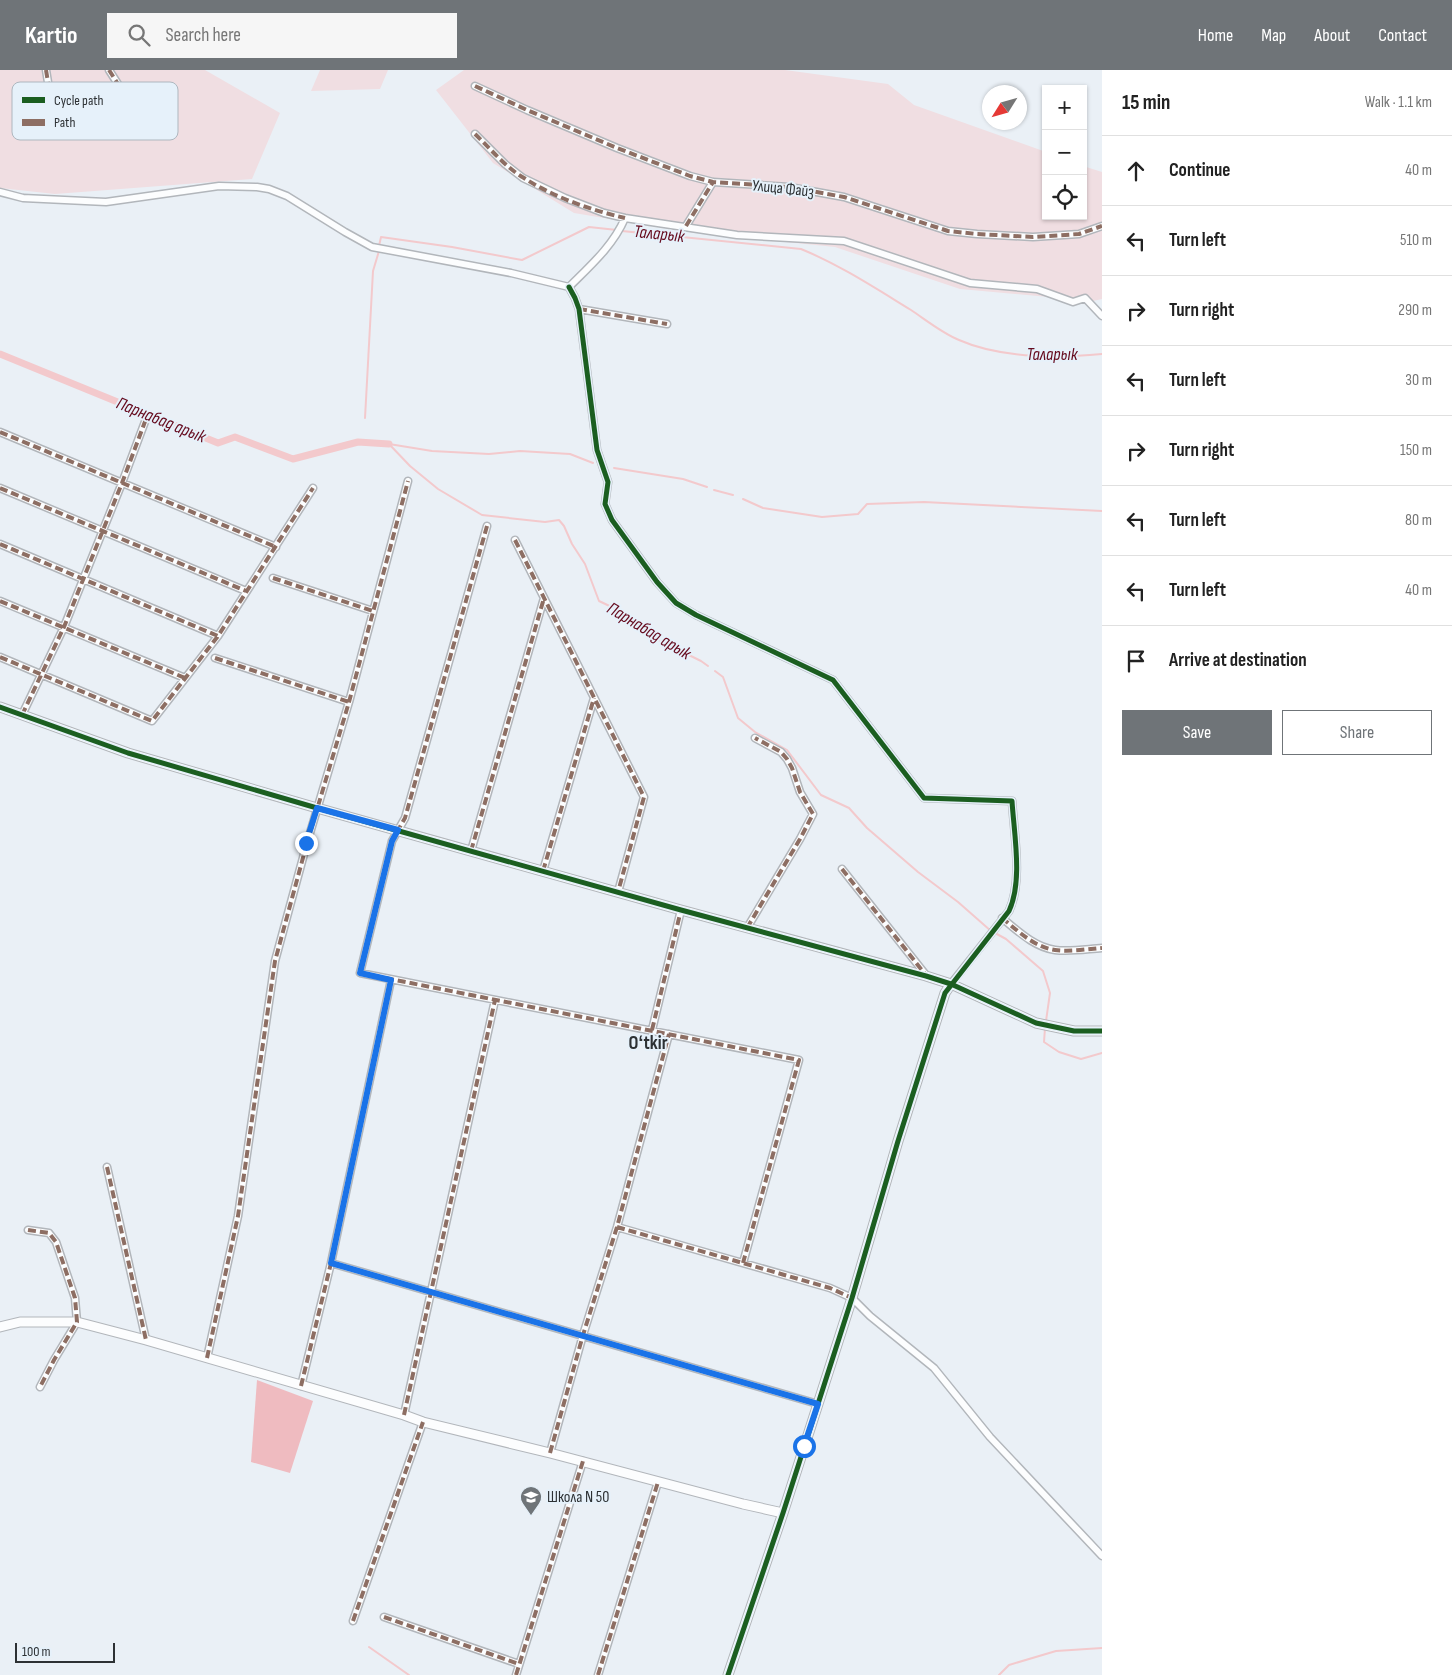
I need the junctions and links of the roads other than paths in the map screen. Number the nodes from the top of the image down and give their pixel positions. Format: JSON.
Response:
{"nodes":[{"id":1,"x":109,"y":70,"type":"edge"},
{"id":2,"x":117,"y":82,"type":"edge"},
{"id":3,"x":475,"y":86,"type":"dead end"},
{"id":4,"x":475,"y":134,"type":"dead end"},
{"id":5,"x":713,"y":182,"type":"junction"},
{"id":6,"x":0,"y":192,"type":"edge"},
{"id":7,"x":624,"y":218,"type":"junction"},
{"id":8,"x":686,"y":226,"type":"junction"},
{"id":9,"x":1102,"y":226,"type":"edge"},
{"id":10,"x":569,"y":287,"type":"junction"},
{"id":11,"x":579,"y":309,"type":"junction"},
{"id":12,"x":1102,"y":316,"type":"edge"},
{"id":13,"x":667,"y":324,"type":"dead end"},
{"id":14,"x":146,"y":419,"type":"dead end"},
{"id":15,"x":0,"y":432,"type":"edge"},
{"id":16,"x":408,"y":481,"type":"dead end"},
{"id":17,"x":122,"y":483,"type":"junction"},
{"id":18,"x":0,"y":488,"type":"edge"},
{"id":19,"x":313,"y":488,"type":"dead end"},
{"id":20,"x":488,"y":526,"type":"dead end"},
{"id":21,"x":102,"y":531,"type":"junction"},
{"id":22,"x":515,"y":540,"type":"dead end"},
{"id":23,"x":0,"y":544,"type":"edge"},
{"id":24,"x":276,"y":547,"type":"junction"},
{"id":25,"x":273,"y":578,"type":"dead end"},
{"id":26,"x":83,"y":580,"type":"junction"},
{"id":27,"x":246,"y":591,"type":"junction"},
{"id":28,"x":544,"y":598,"type":"junction"},
{"id":29,"x":0,"y":601,"type":"edge"},
{"id":30,"x":372,"y":611,"type":"junction"},
{"id":31,"x":64,"y":627,"type":"junction"},
{"id":32,"x":218,"y":636,"type":"junction"},
{"id":33,"x":0,"y":657,"type":"edge"},
{"id":34,"x":215,"y":658,"type":"dead end"},
{"id":35,"x":42,"y":674,"type":"junction"},
{"id":36,"x":185,"y":678,"type":"junction"},
{"id":37,"x":594,"y":698,"type":"junction"},
{"id":38,"x":349,"y":702,"type":"junction"},
{"id":39,"x":0,"y":707,"type":"edge"},
{"id":40,"x":22,"y":715,"type":"junction"},
{"id":41,"x":755,"y":738,"type":"dead end"},
{"id":42,"x":317,"y":808,"type":"junction"},
{"id":43,"x":398,"y":830,"type":"junction"},
{"id":44,"x":471,"y":851,"type":"junction"},
{"id":45,"x":842,"y":869,"type":"dead end"},
{"id":46,"x":543,"y":871,"type":"junction"},
{"id":47,"x":618,"y":892,"type":"junction"},
{"id":48,"x":681,"y":910,"type":"junction"},
{"id":49,"x":1002,"y":918,"type":"junction"},
{"id":50,"x":747,"y":928,"type":"junction"},
{"id":51,"x":1102,"y":948,"type":"edge"},
{"id":52,"x":926,"y":976,"type":"junction"},
{"id":53,"x":391,"y":980,"type":"junction"},
{"id":54,"x":951,"y":984,"type":"junction"},
{"id":55,"x":495,"y":1000,"type":"junction"},
{"id":56,"x":652,"y":1030,"type":"junction"},
{"id":57,"x":1102,"y":1031,"type":"edge"},
{"id":58,"x":669,"y":1034,"type":"junction"},
{"id":59,"x":107,"y":1167,"type":"dead end"},
{"id":60,"x":618,"y":1227,"type":"junction"},
{"id":61,"x":28,"y":1230,"type":"dead end"},
{"id":62,"x":331,"y":1263,"type":"junction"},
{"id":63,"x":743,"y":1263,"type":"junction"},
{"id":64,"x":430,"y":1291,"type":"junction"},
{"id":65,"x":852,"y":1298,"type":"junction"},
{"id":66,"x":78,"y":1322,"type":"junction"},
{"id":67,"x":0,"y":1327,"type":"edge"},
{"id":68,"x":582,"y":1335,"type":"junction"},
{"id":69,"x":146,"y":1340,"type":"junction"},
{"id":70,"x":207,"y":1358,"type":"junction"},
{"id":71,"x":301,"y":1386,"type":"junction"},
{"id":72,"x":40,"y":1387,"type":"dead end"},
{"id":73,"x":818,"y":1404,"type":"junction"},
{"id":74,"x":404,"y":1415,"type":"junction"},
{"id":75,"x":423,"y":1422,"type":"junction"},
{"id":76,"x":550,"y":1453,"type":"junction"},
{"id":77,"x":582,"y":1461,"type":"junction"},
{"id":78,"x":658,"y":1482,"type":"junction"},
{"id":79,"x":783,"y":1513,"type":"junction"},
{"id":80,"x":1102,"y":1556,"type":"edge"},
{"id":81,"x":384,"y":1617,"type":"dead end"},
{"id":82,"x":353,"y":1621,"type":"dead end"},
{"id":83,"x":520,"y":1664,"type":"junction"},
{"id":84,"x":516,"y":1675,"type":"edge"},
{"id":85,"x":598,"y":1675,"type":"edge"},
{"id":86,"x":728,"y":1675,"type":"edge"}],
"edges":[{"from":1,"to":2,"type":"street"},
{"from":3,"to":5,"type":"street","name":"Улица Файз"},
{"from":4,"to":7,"type":"street"},
{"from":5,"to":8,"type":"street"},
{"from":5,"to":9,"type":"street","name":"Улица Файз"},
{"from":6,"to":10,"type":"street"},
{"from":7,"to":8,"type":"street"},
{"from":7,"to":10,"type":"street"},
{"from":8,"to":12,"type":"street"},
{"from":10,"to":11,"type":"street"},
{"from":11,"to":13,"type":"street"},
{"from":11,"to":49,"type":"street"},
{"from":14,"to":17,"type":"street"},
{"from":15,"to":17,"type":"street"},
{"from":16,"to":30,"type":"street"},
{"from":17,"to":21,"type":"street"},
{"from":17,"to":24,"type":"street"},
{"from":18,"to":21,"type":"street"},
{"from":19,"to":24,"type":"street"},
{"from":20,"to":43,"type":"street"},
{"from":21,"to":26,"type":"street"},
{"from":21,"to":27,"type":"street"},
{"from":22,"to":28,"type":"street"},
{"from":23,"to":26,"type":"street"},
{"from":24,"to":27,"type":"street"},
{"from":25,"to":30,"type":"street"},
{"from":26,"to":31,"type":"street"},
{"from":26,"to":32,"type":"street"},
{"from":27,"to":32,"type":"street"},
{"from":28,"to":37,"type":"street"},
{"from":28,"to":44,"type":"street"},
{"from":29,"to":31,"type":"street"},
{"from":30,"to":38,"type":"street"},
{"from":31,"to":35,"type":"street"},
{"from":31,"to":36,"type":"street"},
{"from":32,"to":36,"type":"street"},
{"from":33,"to":35,"type":"street"},
{"from":34,"to":38,"type":"street"},
{"from":35,"to":36,"type":"street"},
{"from":35,"to":40,"type":"street"},
{"from":37,"to":46,"type":"street"},
{"from":37,"to":47,"type":"street"},
{"from":38,"to":42,"type":"street"},
{"from":39,"to":40,"type":"street"},
{"from":40,"to":42,"type":"street"},
{"from":41,"to":50,"type":"street"},
{"from":42,"to":43,"type":"street"},
{"from":42,"to":70,"type":"street"},
{"from":43,"to":44,"type":"street"},
{"from":43,"to":53,"type":"street"},
{"from":44,"to":46,"type":"street"},
{"from":45,"to":52,"type":"street"},
{"from":46,"to":47,"type":"street"},
{"from":47,"to":48,"type":"street"},
{"from":48,"to":50,"type":"street"},
{"from":48,"to":56,"type":"street"},
{"from":49,"to":51,"type":"street"},
{"from":49,"to":54,"type":"street"},
{"from":50,"to":52,"type":"street"},
{"from":52,"to":54,"type":"street"},
{"from":53,"to":55,"type":"street"},
{"from":53,"to":62,"type":"street"},
{"from":54,"to":57,"type":"street"},
{"from":54,"to":65,"type":"street"},
{"from":55,"to":56,"type":"street"},
{"from":55,"to":64,"type":"street"},
{"from":56,"to":58,"type":"street"},
{"from":58,"to":60,"type":"street"},
{"from":58,"to":63,"type":"street"},
{"from":59,"to":69,"type":"street"},
{"from":60,"to":63,"type":"street"},
{"from":60,"to":68,"type":"street"},
{"from":61,"to":66,"type":"street"},
{"from":62,"to":64,"type":"street"},
{"from":62,"to":71,"type":"street"},
{"from":63,"to":65,"type":"street"},
{"from":64,"to":68,"type":"street"},
{"from":64,"to":74,"type":"street"},
{"from":65,"to":73,"type":"street"},
{"from":65,"to":80,"type":"street"},
{"from":66,"to":67,"type":"street"},
{"from":66,"to":69,"type":"street"},
{"from":66,"to":72,"type":"street"},
{"from":68,"to":73,"type":"street"},
{"from":68,"to":76,"type":"street"},
{"from":69,"to":70,"type":"street"},
{"from":70,"to":71,"type":"street"},
{"from":71,"to":74,"type":"street"},
{"from":73,"to":79,"type":"street"},
{"from":74,"to":75,"type":"street"},
{"from":75,"to":76,"type":"street"},
{"from":75,"to":82,"type":"street"},
{"from":76,"to":77,"type":"street"},
{"from":77,"to":78,"type":"street"},
{"from":77,"to":83,"type":"street"},
{"from":78,"to":79,"type":"street"},
{"from":78,"to":85,"type":"street"},
{"from":79,"to":86,"type":"street"},
{"from":81,"to":83,"type":"street"},
{"from":83,"to":84,"type":"street"}]}
